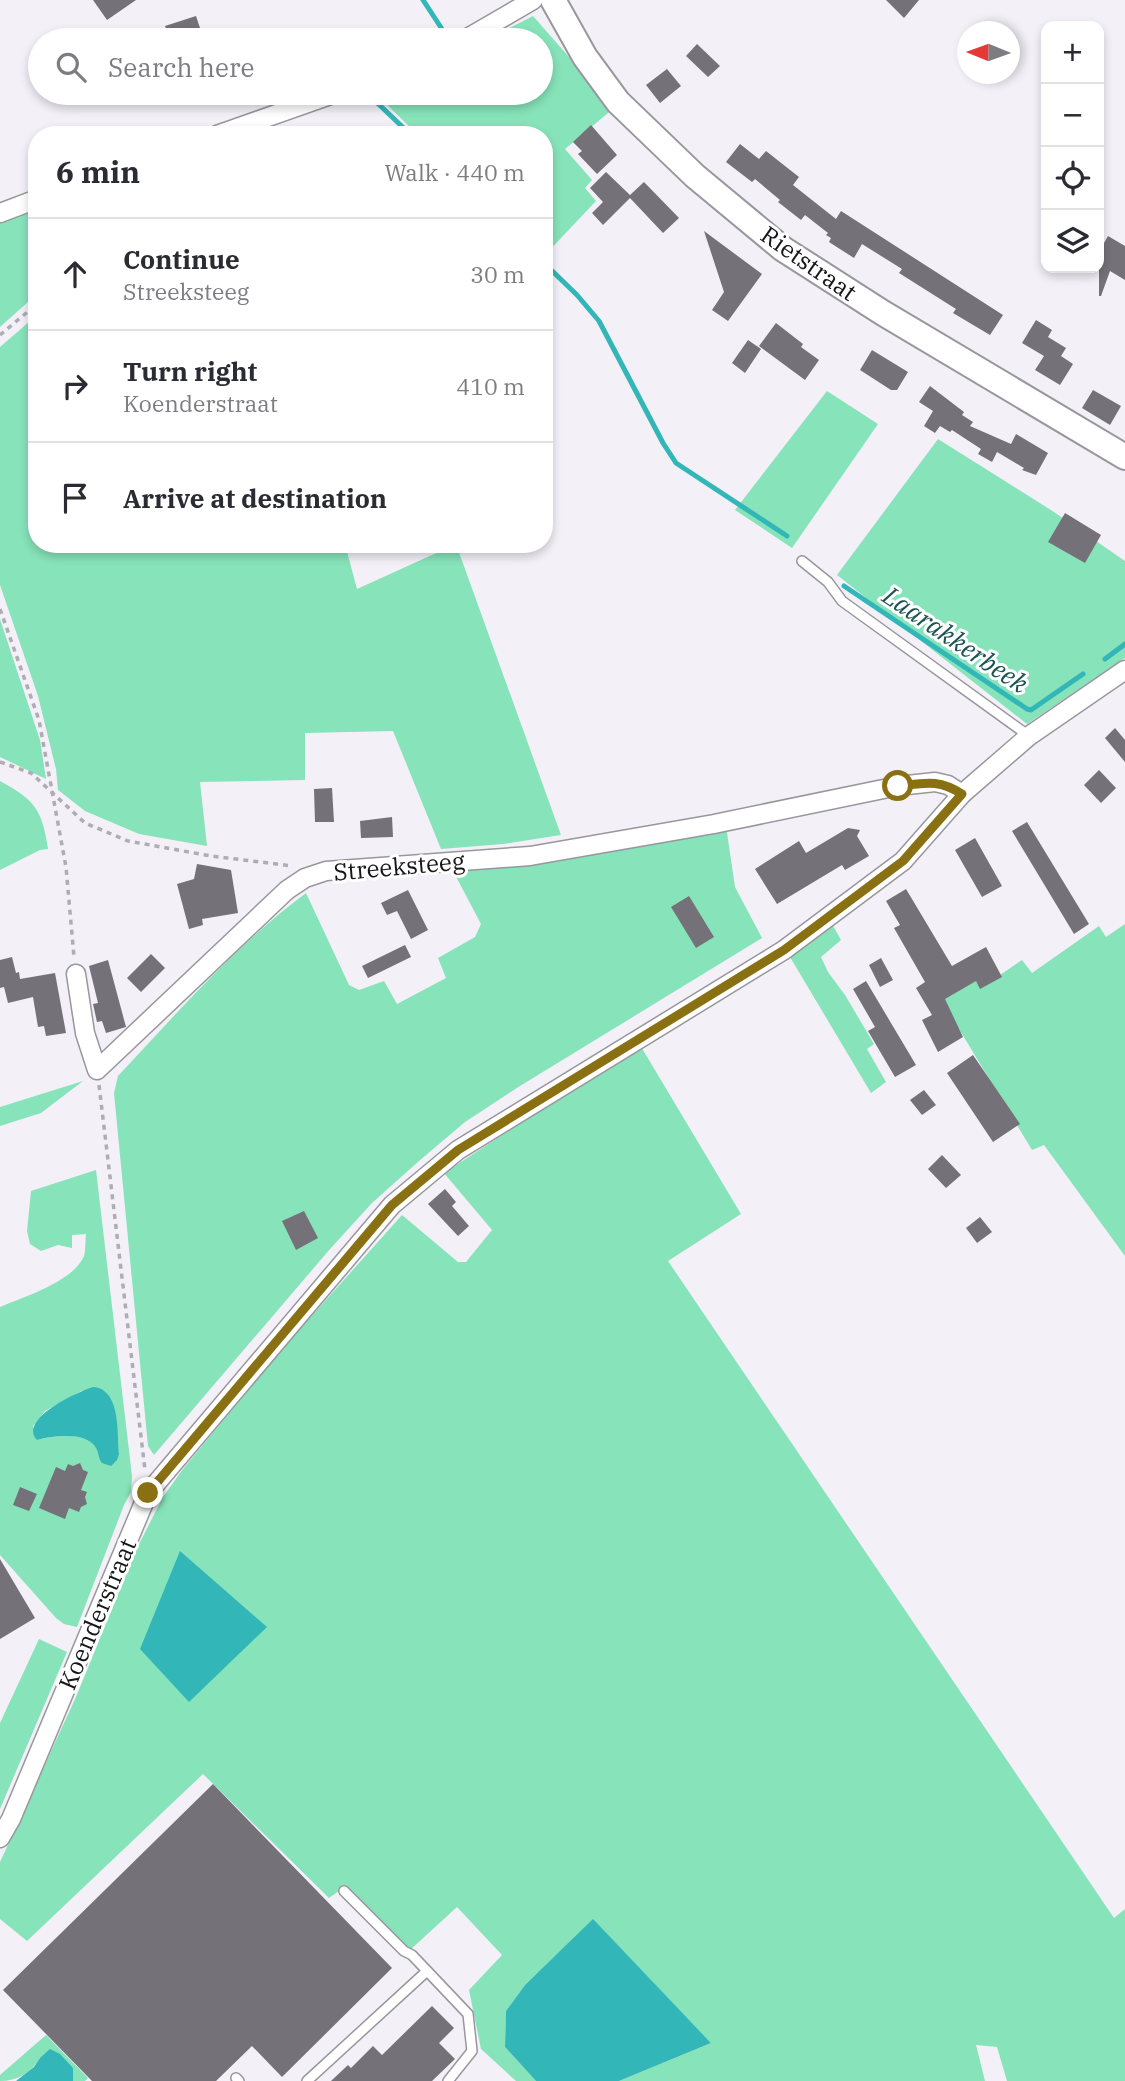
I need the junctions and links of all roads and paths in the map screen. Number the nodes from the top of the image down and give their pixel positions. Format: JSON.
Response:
{"nodes":[{"id":1,"x":533,"y":0,"type":"edge"},
{"id":2,"x":553,"y":0,"type":"edge"},
{"id":3,"x":485,"y":28,"type":"edge"},
{"id":4,"x":302,"y":105,"type":"edge"},
{"id":5,"x":242,"y":126,"type":"edge"},
{"id":6,"x":28,"y":202,"type":"edge"},
{"id":7,"x":0,"y":213,"type":"edge"},
{"id":8,"x":28,"y":312,"type":"edge"},
{"id":9,"x":0,"y":335,"type":"edge"},
{"id":10,"x":1125,"y":457,"type":"edge"},
{"id":11,"x":802,"y":561,"type":"dead end"},
{"id":12,"x":0,"y":609,"type":"edge"},
{"id":13,"x":1125,"y":670,"type":"edge"},
{"id":14,"x":1030,"y":736,"type":"junction"},
{"id":15,"x":0,"y":762,"type":"edge"},
{"id":16,"x":962,"y":794,"type":"junction"},
{"id":17,"x":54,"y":795,"type":"junction"},
{"id":18,"x":326,"y":871,"type":"junction"},
{"id":19,"x":76,"y":974,"type":"joint"},
{"id":20,"x":97,"y":1070,"type":"junction"},
{"id":21,"x":148,"y":1493,"type":"junction"},
{"id":22,"x":0,"y":1838,"type":"edge"},
{"id":23,"x":344,"y":1891,"type":"dead end"},
{"id":24,"x":427,"y":1971,"type":"junction"},
{"id":25,"x":307,"y":2081,"type":"edge"},
{"id":26,"x":448,"y":2081,"type":"edge"}],
"edges":[{"from":1,"to":3,"type":"street"},
{"from":2,"to":10,"type":"street","name":"Rietstraat"},
{"from":4,"to":5,"type":"street"},
{"from":6,"to":7,"type":"street"},
{"from":8,"to":9,"type":"path"},
{"from":11,"to":14,"type":"lane"},
{"from":12,"to":17,"type":"path"},
{"from":13,"to":14,"type":"street","name":"Koenderstraat"},
{"from":14,"to":16,"type":"street","name":"Koenderstraat"},
{"from":15,"to":17,"type":"path"},
{"from":16,"to":18,"type":"street","name":"Streeksteeg"},
{"from":16,"to":21,"type":"street","name":"Koenderstraat"},
{"from":17,"to":18,"type":"path"},
{"from":17,"to":19,"type":"path"},
{"from":18,"to":20,"type":"street","name":"Streeksteeg"},
{"from":19,"to":20,"type":"street"},
{"from":20,"to":21,"type":"path"},
{"from":21,"to":22,"type":"street","name":"Koenderstraat"},
{"from":23,"to":24,"type":"lane"},
{"from":24,"to":25,"type":"lane"},
{"from":24,"to":26,"type":"lane"}]}
